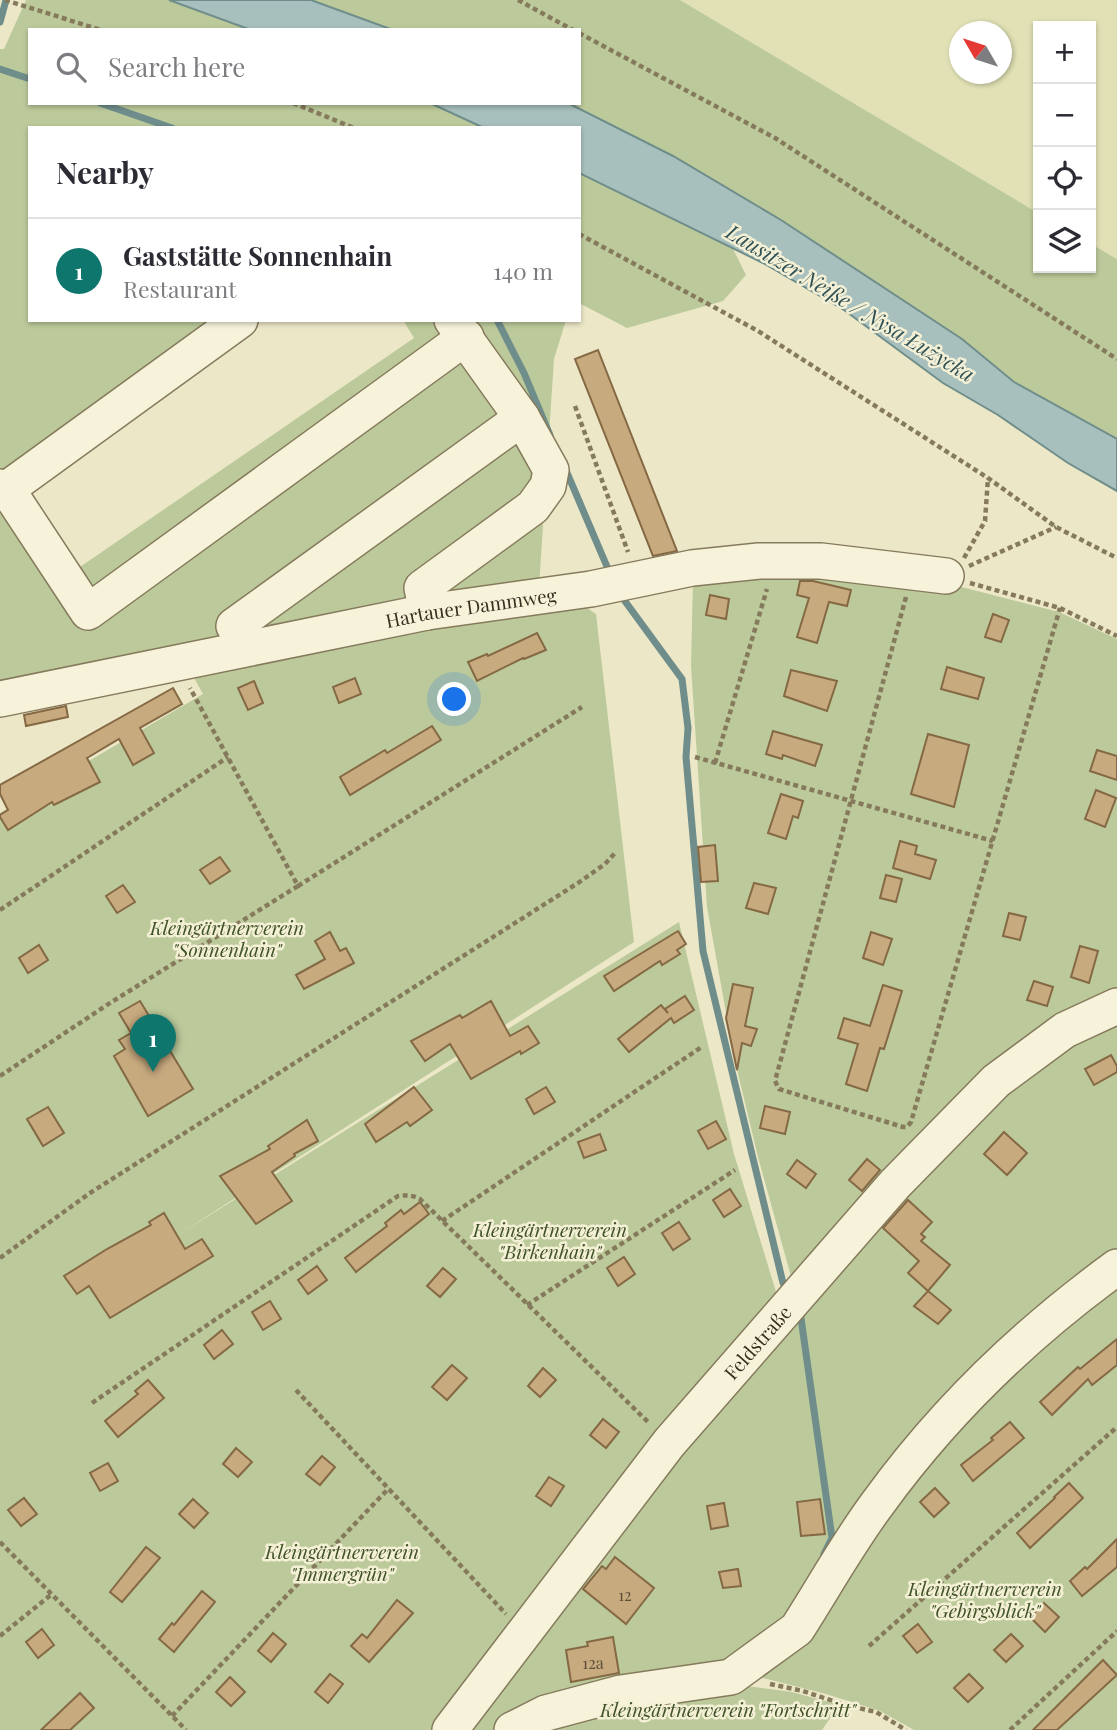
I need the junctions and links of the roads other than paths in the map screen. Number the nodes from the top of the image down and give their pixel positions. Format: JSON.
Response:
{"nodes":[{"id":1,"x":237,"y":322,"type":"edge"},
{"id":2,"x":459,"y":329,"type":"edge"},
{"id":3,"x":522,"y":418,"type":"junction"},
{"id":4,"x":4,"y":488,"type":"edge"},
{"id":5,"x":929,"y":574,"type":"road end"},
{"id":6,"x":427,"y":612,"type":"junction"},
{"id":7,"x":234,"y":626,"type":"dead end"},
{"id":8,"x":0,"y":699,"type":"edge"},
{"id":9,"x":1117,"y":1006,"type":"edge"},
{"id":10,"x":1117,"y":1267,"type":"edge"},
{"id":11,"x":450,"y":1730,"type":"edge"},
{"id":12,"x":512,"y":1730,"type":"edge"}],
"edges":[{"from":1,"to":4,"type":"street"},
{"from":2,"to":3,"type":"street"},
{"from":2,"to":4,"type":"street"},
{"from":3,"to":6,"type":"street"},
{"from":3,"to":7,"type":"street"},
{"from":5,"to":6,"type":"street","name":"Hartauer Dammweg"},
{"from":6,"to":8,"type":"street","name":"Hartauer Dammweg"},
{"from":9,"to":11,"type":"street","name":"Feldstraße"},
{"from":10,"to":12,"type":"street"}]}
